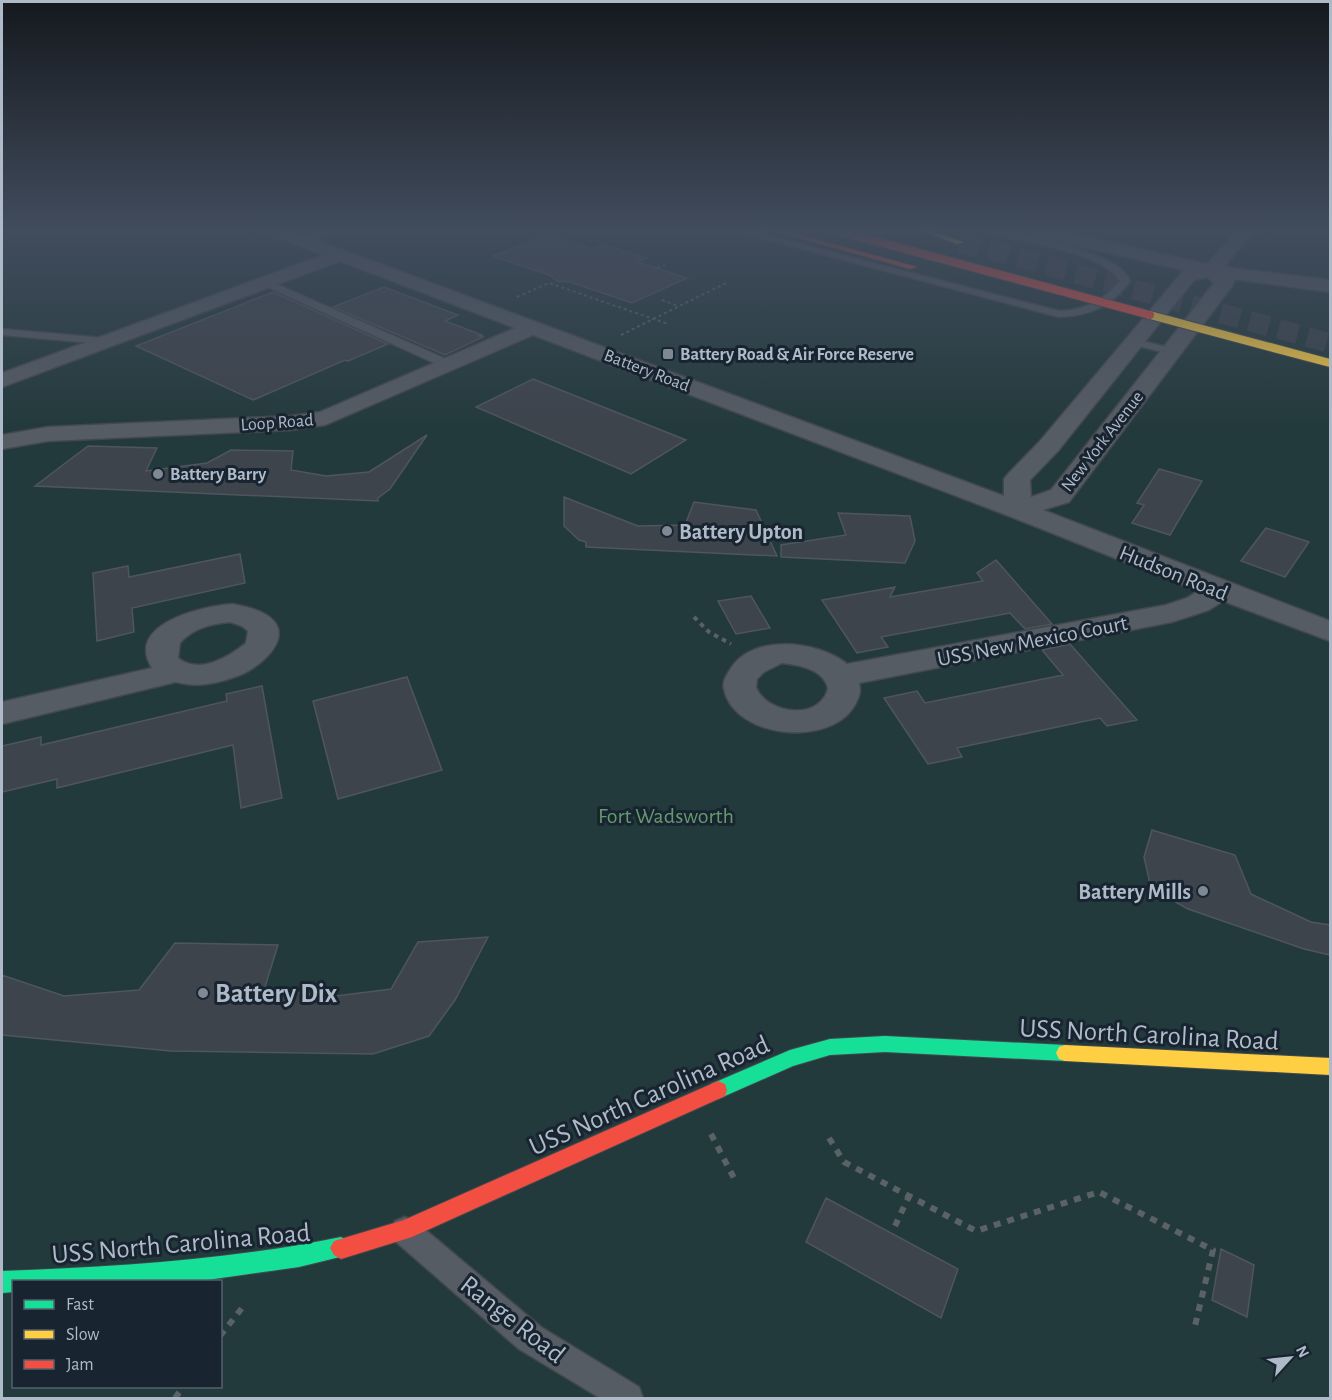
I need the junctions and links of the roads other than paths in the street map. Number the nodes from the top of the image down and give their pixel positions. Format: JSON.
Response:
{"nodes":[{"id":1,"x":226,"y":296,"type":"edge"},
{"id":2,"x":297,"y":296,"type":"edge"},
{"id":3,"x":451,"y":296,"type":"edge"},
{"id":4,"x":983,"y":296,"type":"edge"},
{"id":5,"x":1047,"y":296,"type":"edge"},
{"id":6,"x":1082,"y":296,"type":"edge"},
{"id":7,"x":1108,"y":296,"type":"edge"},
{"id":8,"x":1110,"y":296,"type":"edge"},
{"id":9,"x":1171,"y":296,"type":"edge"},
{"id":10,"x":1214,"y":296,"type":"edge"},
{"id":11,"x":1152,"y":301,"type":"dead end"},
{"id":12,"x":1219,"y":318,"type":"dead end"},
{"id":13,"x":534,"y":327,"type":"junction"},
{"id":14,"x":2,"y":332,"type":"edge"},
{"id":15,"x":104,"y":341,"type":"junction"},
{"id":16,"x":1134,"y":342,"type":"junction"},
{"id":17,"x":1234,"y":343,"type":"dead end"},
{"id":18,"x":1171,"y":351,"type":"junction"},
{"id":19,"x":1330,"y":355,"type":"edge"},
{"id":20,"x":1330,"y":363,"type":"edge"},
{"id":21,"x":449,"y":364,"type":"junction"},
{"id":22,"x":2,"y":380,"type":"edge"},
{"id":23,"x":2,"y":442,"type":"edge"},
{"id":24,"x":1049,"y":446,"type":"junction"},
{"id":25,"x":1096,"y":450,"type":"junction"},
{"id":26,"x":1018,"y":510,"type":"junction"},
{"id":27,"x":1219,"y":590,"type":"junction"},
{"id":28,"x":1330,"y":632,"type":"edge"},
{"id":29,"x":175,"y":672,"type":"dead end"},
{"id":30,"x":840,"y":676,"type":"dead end"},
{"id":31,"x":2,"y":713,"type":"edge"},
{"id":32,"x":1330,"y":1067,"type":"edge"},
{"id":33,"x":405,"y":1230,"type":"junction"},
{"id":34,"x":57,"y":1280,"type":"edge"},
{"id":35,"x":628,"y":1398,"type":"edge"}],
"edges":[{"from":1,"to":15,"type":"street"},
{"from":2,"to":21,"type":"lane"},
{"from":3,"to":13,"type":"street","name":"Battery Road"},
{"from":4,"to":7,"type":"lane"},
{"from":5,"to":17,"type":"main road"},
{"from":6,"to":20,"type":"main road","bridge":true},
{"from":8,"to":19,"type":"main road"},
{"from":9,"to":16,"type":"street","name":"New York Avenue"},
{"from":10,"to":18,"type":"street","name":"New York Avenue"},
{"from":11,"to":12,"type":"main road"},
{"from":13,"to":21,"type":"street","name":"Loop Road"},
{"from":13,"to":26,"type":"street","name":"Battery Road"},
{"from":14,"to":15,"type":"lane"},
{"from":15,"to":22,"type":"street"},
{"from":16,"to":18,"type":"lane"},
{"from":16,"to":24,"type":"street","name":"New York Avenue"},
{"from":18,"to":25,"type":"street","name":"New York Avenue"},
{"from":21,"to":23,"type":"street","name":"Loop Road"},
{"from":24,"to":25,"type":"street"},
{"from":24,"to":26,"type":"street","name":"New York Avenue"},
{"from":25,"to":26,"type":"street","name":"New York Avenue"},
{"from":26,"to":27,"type":"street","name":"Hudson Road"},
{"from":27,"to":28,"type":"street","name":"Hudson Road"},
{"from":27,"to":30,"type":"street","name":"USS New Mexico Court"},
{"from":29,"to":31,"type":"street"},
{"from":32,"to":33,"type":"main road","name":"USS North Carolina Road"},
{"from":33,"to":34,"type":"main road","name":"USS North Carolina Road"},
{"from":33,"to":35,"type":"lane","name":"Range Road"}]}
